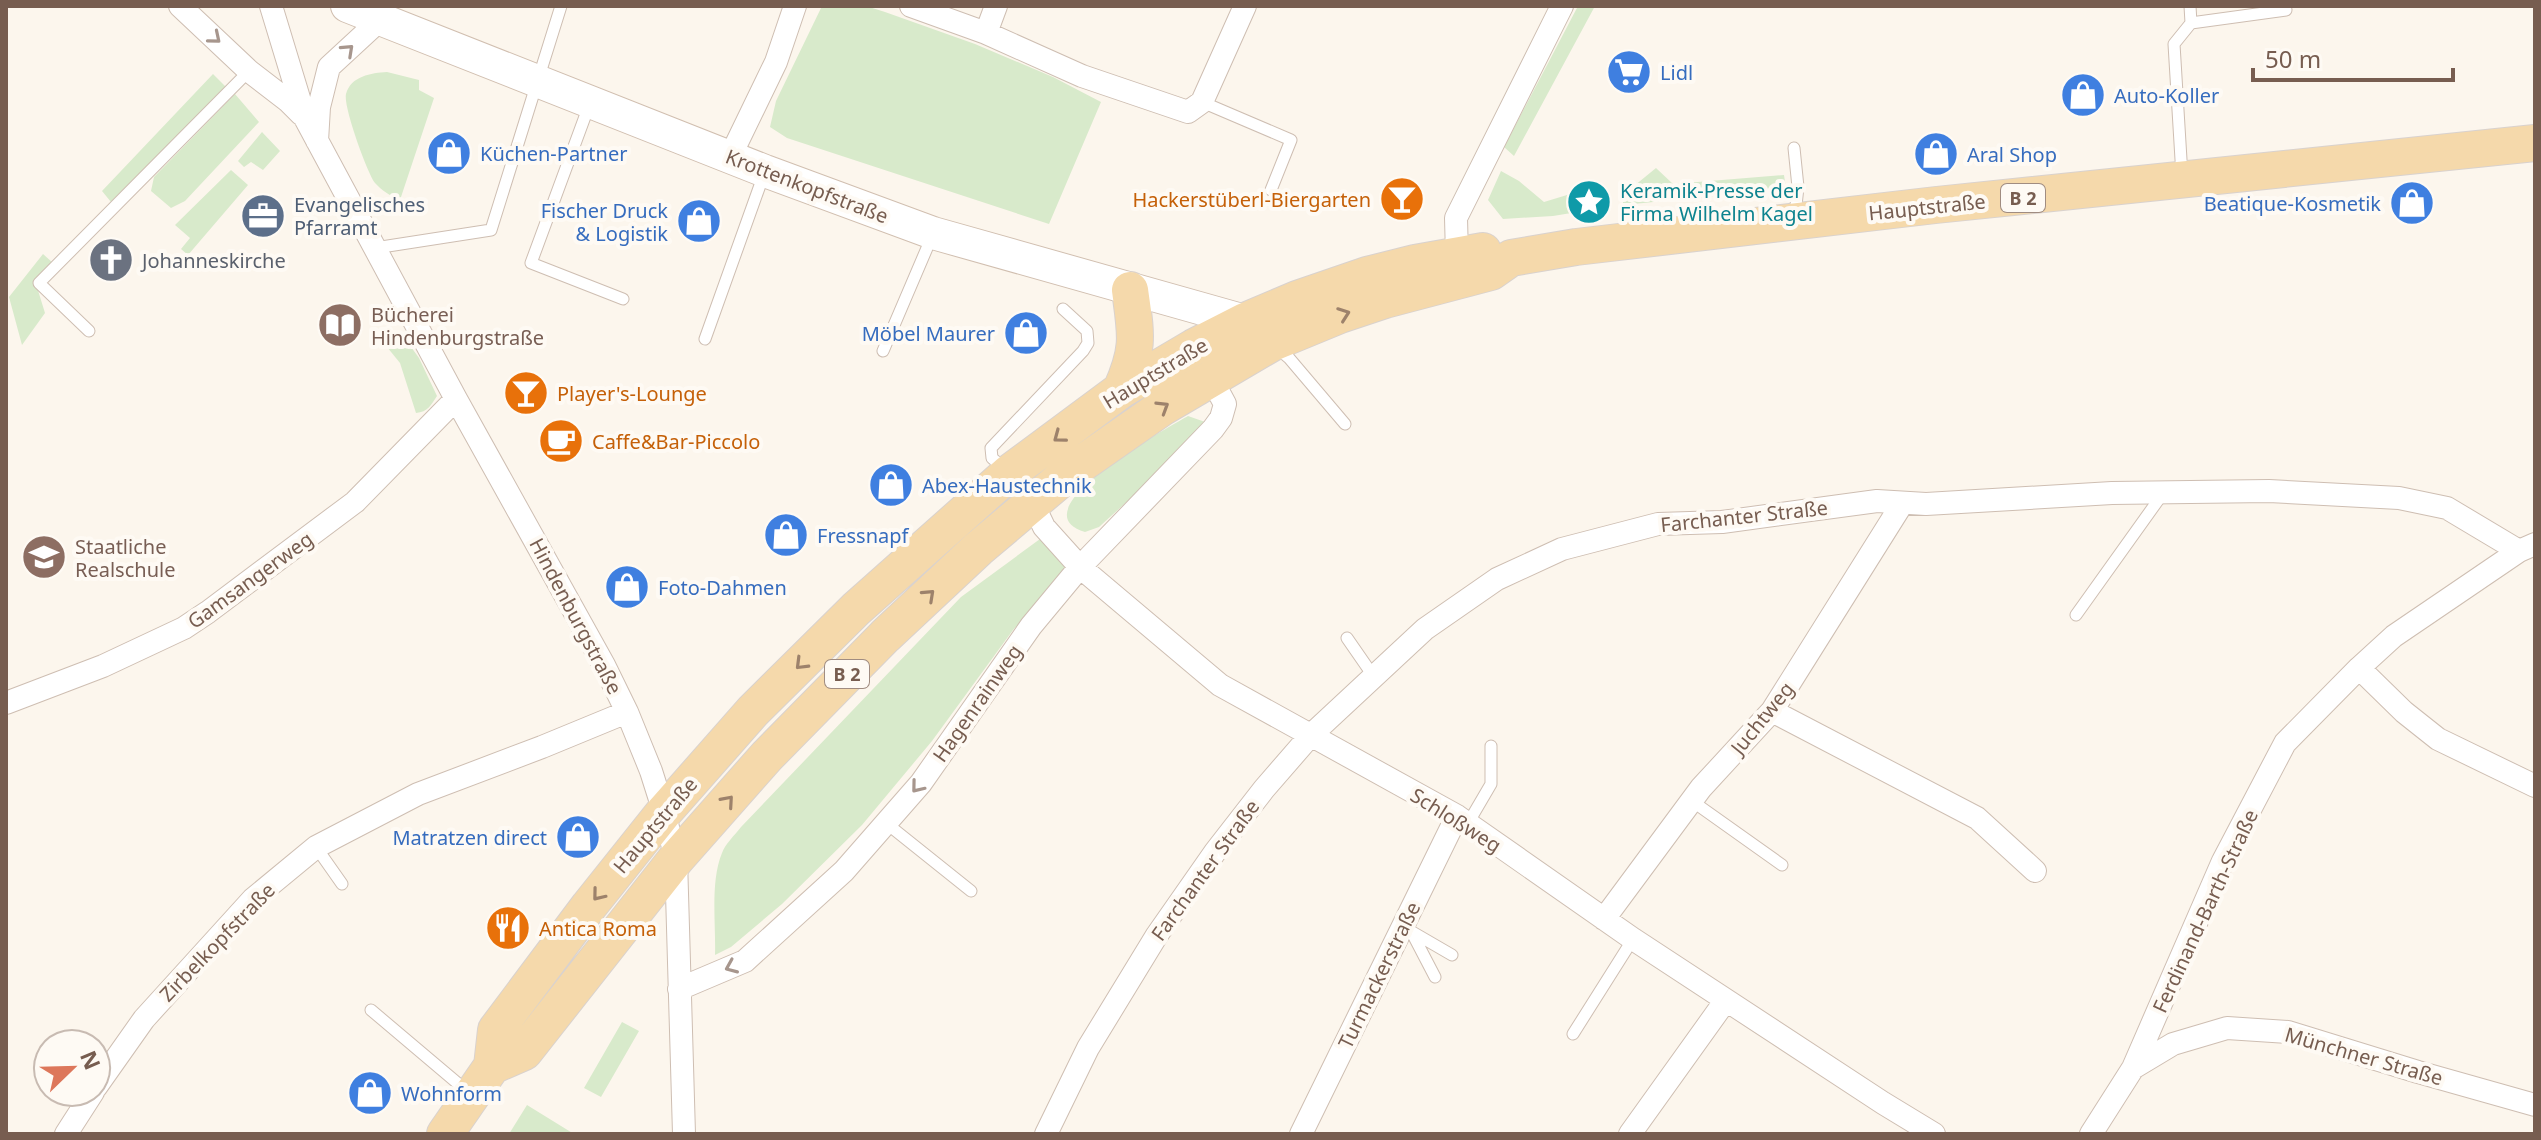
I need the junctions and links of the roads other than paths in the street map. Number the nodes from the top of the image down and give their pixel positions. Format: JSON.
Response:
{"nodes":[{"id":1,"x":180,"y":6,"type":"edge"},
{"id":2,"x":271,"y":6,"type":"edge"},
{"id":3,"x":347,"y":6,"type":"edge"},
{"id":4,"x":561,"y":6,"type":"edge"},
{"id":5,"x":795,"y":6,"type":"edge"},
{"id":6,"x":911,"y":6,"type":"edge"},
{"id":7,"x":996,"y":6,"type":"edge"},
{"id":8,"x":1245,"y":6,"type":"edge"},
{"id":9,"x":1562,"y":6,"type":"edge"},
{"id":10,"x":2190,"y":6,"type":"edge"},
{"id":11,"x":2285,"y":6,"type":"edge"},
{"id":12,"x":381,"y":19,"type":"junction"},
{"id":13,"x":2191,"y":23,"type":"junction"},
{"id":14,"x":986,"y":33,"type":"junction"},
{"id":15,"x":249,"y":71,"type":"junction"},
{"id":16,"x":538,"y":81,"type":"junction"},
{"id":17,"x":590,"y":102,"type":"junction"},
{"id":18,"x":1202,"y":102,"type":"junction"},
{"id":19,"x":305,"y":118,"type":"junction"},
{"id":20,"x":317,"y":142,"type":"junction"},
{"id":21,"x":2535,"y":143,"type":"edge"},
{"id":22,"x":1794,"y":148,"type":"dead end"},
{"id":23,"x":730,"y":157,"type":"junction"},
{"id":24,"x":765,"y":171,"type":"junction"},
{"id":25,"x":2182,"y":181,"type":"junction"},
{"id":26,"x":1271,"y":190,"type":"dead end"},
{"id":27,"x":1795,"y":222,"type":"junction"},
{"id":28,"x":933,"y":233,"type":"junction"},
{"id":29,"x":375,"y":248,"type":"junction"},
{"id":30,"x":1457,"y":255,"type":"junction"},
{"id":31,"x":1511,"y":258,"type":"junction"},
{"id":32,"x":1130,"y":290,"type":"junction"},
{"id":33,"x":623,"y":299,"type":"dead end"},
{"id":34,"x":1063,"y":309,"type":"dead end"},
{"id":35,"x":89,"y":331,"type":"dead end"},
{"id":36,"x":1258,"y":332,"type":"junction"},
{"id":37,"x":705,"y":339,"type":"dead end"},
{"id":38,"x":883,"y":351,"type":"dead end"},
{"id":39,"x":1211,"y":378,"type":"junction"},
{"id":40,"x":1121,"y":390,"type":"junction"},
{"id":41,"x":456,"y":399,"type":"junction"},
{"id":42,"x":1345,"y":424,"type":"dead end"},
{"id":43,"x":1009,"y":473,"type":"junction"},
{"id":44,"x":2165,"y":492,"type":"junction"},
{"id":45,"x":1032,"y":502,"type":"junction"},
{"id":46,"x":1902,"y":504,"type":"junction"},
{"id":47,"x":2527,"y":547,"type":"edge"},
{"id":48,"x":1080,"y":567,"type":"junction"},
{"id":49,"x":856,"y":609,"type":"junction"},
{"id":50,"x":2076,"y":615,"type":"dead end"},
{"id":51,"x":885,"y":636,"type":"junction"},
{"id":52,"x":1347,"y":638,"type":"dead end"},
{"id":53,"x":2359,"y":668,"type":"junction"},
{"id":54,"x":1374,"y":677,"type":"junction"},
{"id":55,"x":6,"y":703,"type":"edge"},
{"id":56,"x":1772,"y":711,"type":"junction"},
{"id":57,"x":627,"y":712,"type":"junction"},
{"id":58,"x":1310,"y":736,"type":"junction"},
{"id":59,"x":1491,"y":746,"type":"dead end"},
{"id":60,"x":2535,"y":786,"type":"edge"},
{"id":61,"x":1692,"y":801,"type":"junction"},
{"id":62,"x":664,"y":812,"type":"junction"},
{"id":63,"x":1462,"y":821,"type":"junction"},
{"id":64,"x":886,"y":823,"type":"junction"},
{"id":65,"x":316,"y":847,"type":"junction"},
{"id":66,"x":676,"y":859,"type":"junction"},
{"id":67,"x":1782,"y":865,"type":"dead end"},
{"id":68,"x":2035,"y":871,"type":"dead end"},
{"id":69,"x":342,"y":884,"type":"dead end"},
{"id":70,"x":971,"y":891,"type":"dead end"},
{"id":71,"x":1604,"y":919,"type":"junction"},
{"id":72,"x":1406,"y":928,"type":"junction"},
{"id":73,"x":1633,"y":939,"type":"junction"},
{"id":74,"x":1452,"y":955,"type":"dead end"},
{"id":75,"x":1435,"y":977,"type":"dead end"},
{"id":76,"x":679,"y":989,"type":"junction"},
{"id":77,"x":1726,"y":1000,"type":"junction"},
{"id":78,"x":371,"y":1010,"type":"dead end"},
{"id":79,"x":1573,"y":1034,"type":"dead end"},
{"id":80,"x":112,"y":1064,"type":"edge"},
{"id":81,"x":492,"y":1066,"type":"junction"},
{"id":82,"x":2133,"y":1068,"type":"junction"},
{"id":83,"x":471,"y":1095,"type":"junction"},
{"id":84,"x":2535,"y":1105,"type":"edge"},
{"id":85,"x":83,"y":1108,"type":"edge"},
{"id":86,"x":66,"y":1134,"type":"edge"},
{"id":87,"x":445,"y":1134,"type":"edge"},
{"id":88,"x":684,"y":1134,"type":"edge"},
{"id":89,"x":1046,"y":1134,"type":"edge"},
{"id":90,"x":1301,"y":1134,"type":"edge"},
{"id":91,"x":1630,"y":1134,"type":"edge"},
{"id":92,"x":1934,"y":1134,"type":"edge"},
{"id":93,"x":2091,"y":1134,"type":"edge"}],
"edges":[{"from":1,"to":15,"type":"street","name":"Hindenburgstraße","one_way":true},
{"from":2,"to":19,"type":"street","name":"Hindenburgstraße"},
{"from":3,"to":12,"type":"street","name":"Krottenkopfstraße"},
{"from":4,"to":16,"type":"lane"},
{"from":5,"to":23,"type":"street"},
{"from":6,"to":14,"type":"street"},
{"from":7,"to":14,"type":"street"},
{"from":8,"to":18,"type":"street"},
{"from":9,"to":30,"type":"street"},
{"from":10,"to":13,"type":"lane"},
{"from":11,"to":13,"type":"lane"},
{"from":12,"to":16,"type":"street","name":"Krottenkopfstraße"},
{"from":20,"to":12,"type":"street","one_way":true},
{"from":13,"to":25,"type":"lane"},
{"from":14,"to":18,"type":"street"},
{"from":15,"to":19,"type":"street","name":"Hindenburgstraße"},
{"from":15,"to":35,"type":"lane"},
{"from":16,"to":17,"type":"street","name":"Krottenkopfstraße"},
{"from":16,"to":29,"type":"lane"},
{"from":17,"to":23,"type":"street","name":"Krottenkopfstraße"},
{"from":17,"to":33,"type":"lane"},
{"from":18,"to":26,"type":"lane"},
{"from":19,"to":20,"type":"street","name":"Hindenburgstraße"},
{"from":20,"to":29,"type":"street","name":"Hindenburgstraße"},
{"from":21,"to":25,"type":"main road","name":"Hauptstraße","number":"B 2"},
{"from":22,"to":27,"type":"lane"},
{"from":23,"to":24,"type":"street","name":"Krottenkopfstraße"},
{"from":24,"to":28,"type":"street","name":"Krottenkopfstraße"},
{"from":24,"to":37,"type":"lane"},
{"from":25,"to":27,"type":"main road","name":"Hauptstraße","number":"B 2"},
{"from":27,"to":31,"type":"main road","name":"Hauptstraße","number":"B 2"},
{"from":28,"to":32,"type":"street","name":"Krottenkopfstraße"},
{"from":28,"to":38,"type":"lane"},
{"from":29,"to":41,"type":"street","name":"Hindenburgstraße"},
{"from":30,"to":31,"type":"main road","name":"Hauptstraße","number":"B 2"},
{"from":30,"to":36,"type":"main road","name":"Hauptstraße","number":"B 2"},
{"from":36,"to":31,"type":"main road","name":"Hauptstraße","number":"B 2","one_way":true},
{"from":32,"to":36,"type":"street","name":"Krottenkopfstraße"},
{"from":32,"to":40,"type":"main road"},
{"from":34,"to":43,"type":"lane"},
{"from":36,"to":39,"type":"main road","name":"Hauptstraße","number":"B 2"},
{"from":36,"to":40,"type":"main road","name":"Hauptstraße","number":"B 2"},
{"from":36,"to":42,"type":"lane"},
{"from":45,"to":39,"type":"main road","name":"Hauptstraße","number":"B 2","one_way":true},
{"from":39,"to":48,"type":"street","name":"Hagenrainweg"},
{"from":40,"to":43,"type":"main road","name":"Hauptstraße","number":"B 2","one_way":true},
{"from":41,"to":55,"type":"street","name":"Gamsangerweg"},
{"from":41,"to":57,"type":"street","name":"Hindenburgstraße"},
{"from":43,"to":45,"type":"street","name":"Schloßweg"},
{"from":43,"to":49,"type":"main road","name":"Hauptstraße","number":"B 2"},
{"from":44,"to":46,"type":"street","name":"Farchanter Straße"},
{"from":44,"to":47,"type":"street","name":"Farchanter Straße"},
{"from":44,"to":50,"type":"lane"},
{"from":45,"to":48,"type":"street","name":"Schloßweg"},
{"from":51,"to":45,"type":"main road","name":"Hauptstraße","number":"B 2","one_way":true},
{"from":46,"to":54,"type":"street","name":"Farchanter Straße"},
{"from":46,"to":56,"type":"street","name":"Juchtweg"},
{"from":47,"to":53,"type":"street","name":"Ferdinand-Barth-Straße"},
{"from":48,"to":58,"type":"street","name":"Schloßweg"},
{"from":48,"to":64,"type":"street","name":"Hagenrainweg","one_way":true},
{"from":49,"to":51,"type":"main road","number":"B 2"},
{"from":49,"to":62,"type":"main road","name":"Hauptstraße","number":"B 2","one_way":true},
{"from":66,"to":51,"type":"main road","name":"Hauptstraße","number":"B 2","one_way":true},
{"from":52,"to":54,"type":"lane"},
{"from":53,"to":60,"type":"street"},
{"from":53,"to":82,"type":"street","name":"Ferdinand-Barth-Straße"},
{"from":54,"to":58,"type":"street","name":"Farchanter Straße"},
{"from":56,"to":61,"type":"street","name":"Juchtweg"},
{"from":56,"to":68,"type":"street"},
{"from":57,"to":62,"type":"street","name":"Hindenburgstraße"},
{"from":57,"to":65,"type":"street","name":"Zirbelkopfstraße"},
{"from":58,"to":63,"type":"street","name":"Schloßweg"},
{"from":58,"to":89,"type":"street","name":"Farchanter Straße"},
{"from":59,"to":63,"type":"lane"},
{"from":61,"to":67,"type":"lane"},
{"from":61,"to":71,"type":"street","name":"Juchtweg"},
{"from":62,"to":66,"type":"street","name":"Hindenburgstraße"},
{"from":62,"to":81,"type":"main road","name":"Hauptstraße","number":"B 2","one_way":true},
{"from":63,"to":71,"type":"street","name":"Schloßweg"},
{"from":63,"to":72,"type":"street","name":"Turmackerstraße"},
{"from":64,"to":70,"type":"lane"},
{"from":64,"to":76,"type":"street","name":"Hagenrainweg","one_way":true},
{"from":65,"to":69,"type":"lane"},
{"from":65,"to":80,"type":"street","name":"Zirbelkopfstraße"},
{"from":66,"to":76,"type":"street","name":"Hindenburgstraße"},
{"from":66,"to":81,"type":"main road","name":"Hauptstraße","number":"B 2"},
{"from":71,"to":73,"type":"street","name":"Schloßweg"},
{"from":72,"to":74,"type":"lane"},
{"from":72,"to":75,"type":"lane"},
{"from":72,"to":90,"type":"street","name":"Turmackerstraße"},
{"from":73,"to":77,"type":"street","name":"Schloßweg"},
{"from":73,"to":79,"type":"lane"},
{"from":76,"to":88,"type":"street","name":"Hindenburgstraße"},
{"from":77,"to":91,"type":"street"},
{"from":77,"to":92,"type":"street","name":"Schloßweg"},
{"from":78,"to":83,"type":"lane"},
{"from":81,"to":83,"type":"main road","name":"Hauptstraße","number":"B 2"},
{"from":82,"to":84,"type":"street","name":"Münchner Straße"},
{"from":82,"to":93,"type":"street","name":"Münchner Straße"},
{"from":83,"to":87,"type":"main road","name":"Hauptstraße","number":"B 2"},
{"from":85,"to":86,"type":"street","name":"Zirbelkopfstraße"}]}
